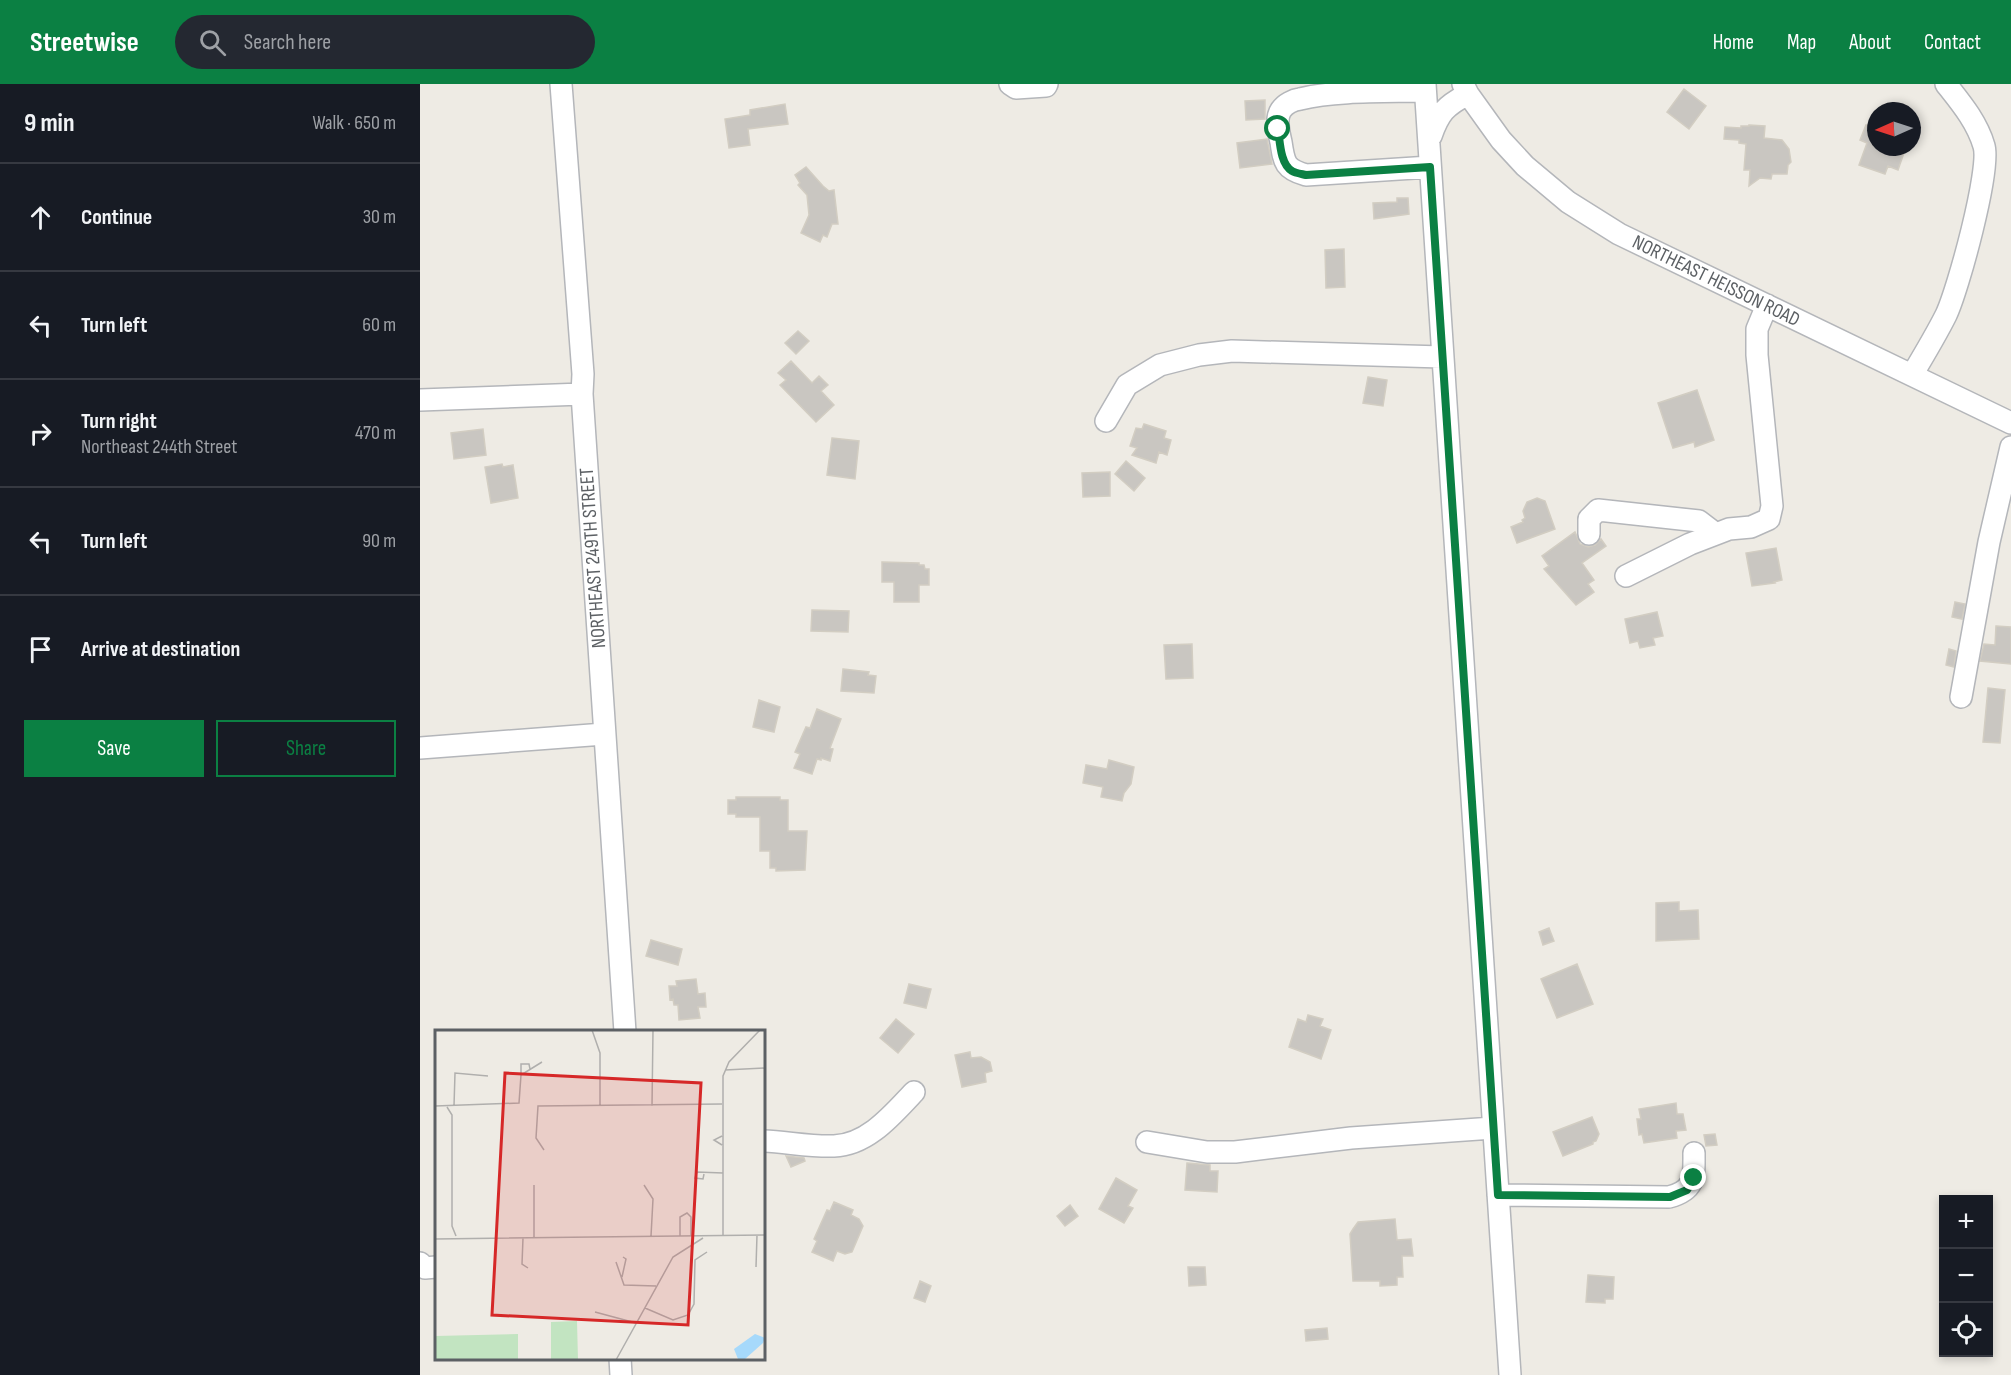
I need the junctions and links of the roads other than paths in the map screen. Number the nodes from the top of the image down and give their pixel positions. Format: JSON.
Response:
{"nodes":[{"id":1,"x":561,"y":84,"type":"edge"},
{"id":2,"x":1010,"y":84,"type":"edge"},
{"id":3,"x":1047,"y":84,"type":"edge"},
{"id":4,"x":1946,"y":84,"type":"edge"},
{"id":5,"x":1425,"y":88,"type":"edge"},
{"id":6,"x":1465,"y":89,"type":"edge"},
{"id":7,"x":1428,"y":143,"type":"junction"},
{"id":8,"x":1430,"y":167,"type":"junction"},
{"id":9,"x":1767,"y":305,"type":"junction"},
{"id":10,"x":1442,"y":357,"type":"junction"},
{"id":11,"x":1912,"y":375,"type":"junction"},
{"id":12,"x":582,"y":394,"type":"junction"},
{"id":13,"x":420,"y":400,"type":"edge"},
{"id":14,"x":1106,"y":421,"type":"dead end"},
{"id":15,"x":2011,"y":423,"type":"edge"},
{"id":16,"x":2011,"y":447,"type":"edge"},
{"id":17,"x":1588,"y":534,"type":"dead end"},
{"id":18,"x":1716,"y":534,"type":"junction"},
{"id":19,"x":1626,"y":576,"type":"dead end"},
{"id":20,"x":1961,"y":697,"type":"dead end"},
{"id":21,"x":604,"y":734,"type":"junction"},
{"id":22,"x":420,"y":748,"type":"edge"},
{"id":23,"x":625,"y":1030,"type":"edge"},
{"id":24,"x":914,"y":1092,"type":"dead end"},
{"id":25,"x":1494,"y":1128,"type":"junction"},
{"id":26,"x":765,"y":1140,"type":"edge"},
{"id":27,"x":1147,"y":1142,"type":"dead end"},
{"id":28,"x":1694,"y":1153,"type":"dead end"},
{"id":29,"x":1498,"y":1195,"type":"junction"},
{"id":30,"x":620,"y":1360,"type":"edge"},
{"id":31,"x":621,"y":1375,"type":"edge"},
{"id":32,"x":1509,"y":1375,"type":"edge"}],
"edges":[{"from":1,"to":12,"type":"street","name":"NORTHEAST 249TH STREET"},
{"from":2,"to":3,"type":"street"},
{"from":4,"to":11,"type":"street"},
{"from":5,"to":7,"type":"street"},
{"from":5,"to":8,"type":"street"},
{"from":6,"to":7,"type":"street"},
{"from":6,"to":9,"type":"street","name":"NORTHEAST HEISSON ROAD"},
{"from":7,"to":8,"type":"street"},
{"from":8,"to":10,"type":"street"},
{"from":9,"to":11,"type":"street","name":"NORTHEAST HEISSON ROAD"},
{"from":9,"to":18,"type":"street"},
{"from":10,"to":14,"type":"street"},
{"from":10,"to":25,"type":"street"},
{"from":11,"to":15,"type":"street","name":"NORTHEAST HEISSON ROAD"},
{"from":12,"to":13,"type":"street"},
{"from":12,"to":21,"type":"street","name":"NORTHEAST 249TH STREET"},
{"from":16,"to":20,"type":"street"},
{"from":17,"to":18,"type":"street"},
{"from":18,"to":19,"type":"street"},
{"from":21,"to":22,"type":"street"},
{"from":21,"to":23,"type":"street","name":"NORTHEAST 249TH STREET"},
{"from":24,"to":26,"type":"street"},
{"from":25,"to":27,"type":"street"},
{"from":25,"to":29,"type":"street"},
{"from":28,"to":29,"type":"street"},
{"from":29,"to":32,"type":"street"},
{"from":30,"to":31,"type":"street"}]}
